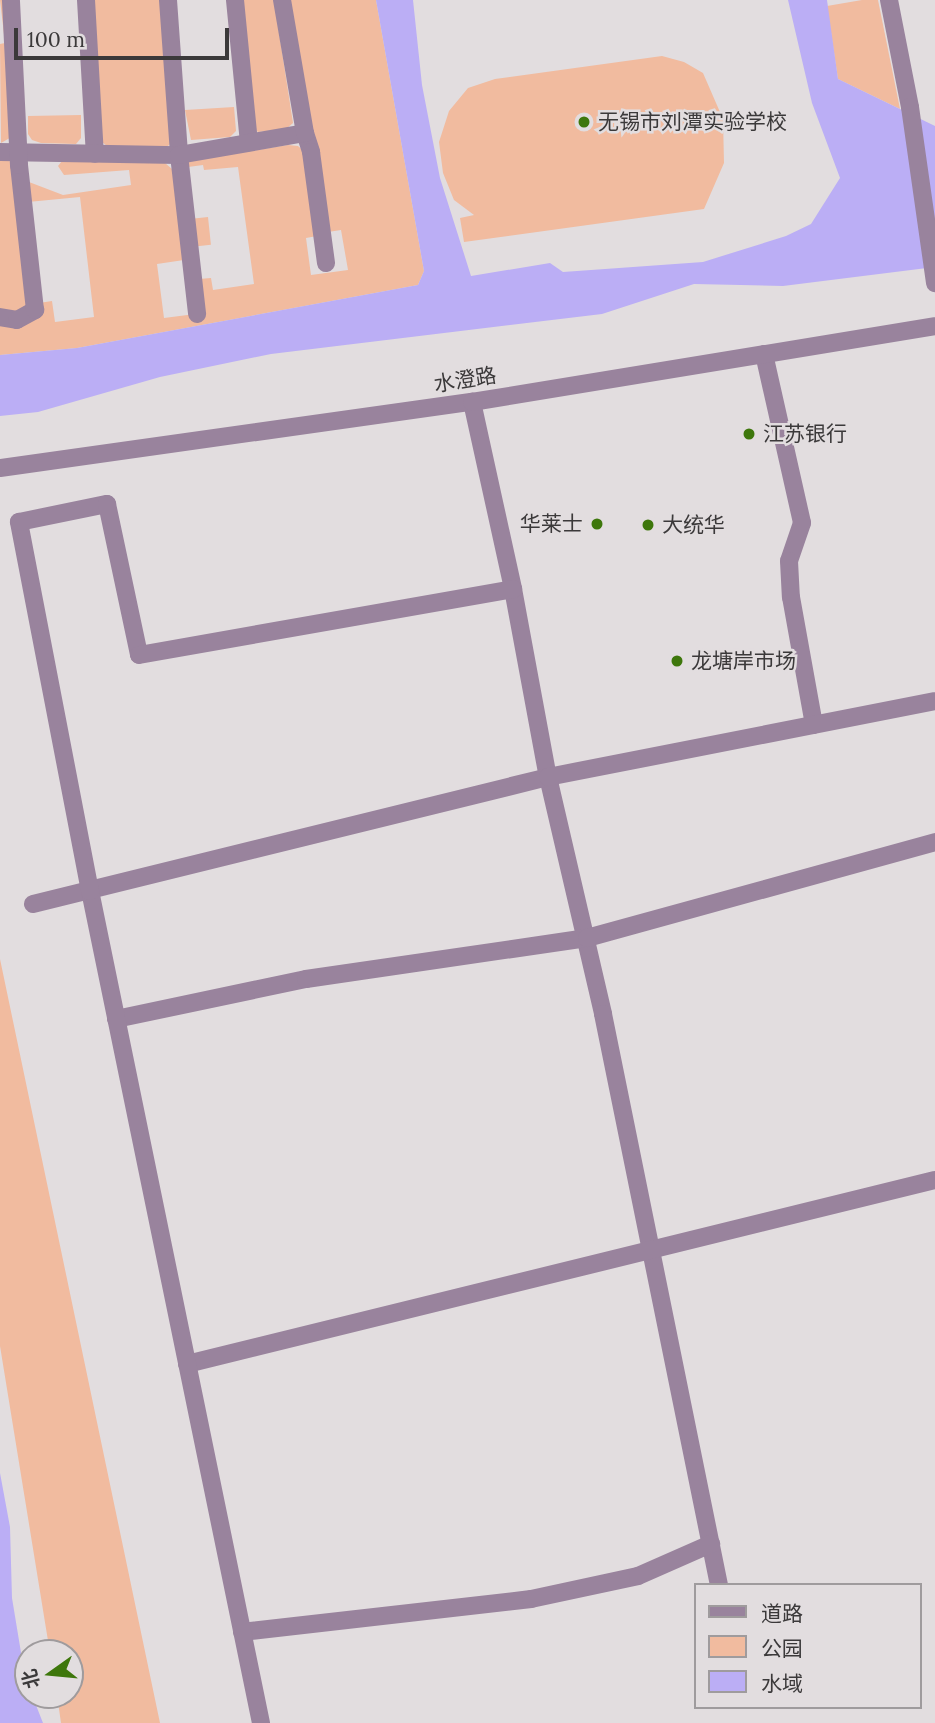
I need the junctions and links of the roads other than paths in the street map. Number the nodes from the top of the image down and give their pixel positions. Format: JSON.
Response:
{"nodes":[{"id":1,"x":12,"y":0,"type":"edge"},
{"id":2,"x":86,"y":0,"type":"edge"},
{"id":3,"x":168,"y":0,"type":"edge"},
{"id":4,"x":235,"y":0,"type":"edge"},
{"id":5,"x":282,"y":0,"type":"edge"},
{"id":6,"x":888,"y":0,"type":"edge"},
{"id":7,"x":305,"y":133,"type":"junction"},
{"id":8,"x":248,"y":142,"type":"junction"},
{"id":9,"x":0,"y":152,"type":"edge"},
{"id":10,"x":20,"y":153,"type":"junction"},
{"id":11,"x":95,"y":153,"type":"junction"},
{"id":12,"x":179,"y":155,"type":"junction"},
{"id":13,"x":326,"y":263,"type":"dead end"},
{"id":14,"x":934,"y":280,"type":"edge"},
{"id":15,"x":197,"y":314,"type":"dead end"},
{"id":16,"x":0,"y":317,"type":"edge"},
{"id":17,"x":935,"y":326,"type":"edge"},
{"id":18,"x":764,"y":354,"type":"junction"},
{"id":19,"x":472,"y":402,"type":"junction"},
{"id":20,"x":0,"y":468,"type":"edge"},
{"id":21,"x":513,"y":589,"type":"junction"},
{"id":22,"x":935,"y":701,"type":"edge"},
{"id":23,"x":814,"y":725,"type":"junction"},
{"id":24,"x":548,"y":778,"type":"junction"},
{"id":25,"x":935,"y":842,"type":"edge"},
{"id":26,"x":90,"y":891,"type":"junction"},
{"id":27,"x":33,"y":904,"type":"dead end"},
{"id":28,"x":587,"y":939,"type":"junction"},
{"id":29,"x":116,"y":1018,"type":"junction"},
{"id":30,"x":935,"y":1180,"type":"edge"},
{"id":31,"x":649,"y":1250,"type":"junction"},
{"id":32,"x":187,"y":1364,"type":"junction"},
{"id":33,"x":711,"y":1544,"type":"junction"},
{"id":34,"x":719,"y":1583,"type":"edge"},
{"id":35,"x":242,"y":1632,"type":"junction"},
{"id":36,"x":261,"y":1723,"type":"edge"}],
"edges":[{"from":1,"to":10,"type":"street"},
{"from":2,"to":11,"type":"street"},
{"from":3,"to":12,"type":"street"},
{"from":4,"to":8,"type":"street"},
{"from":5,"to":7,"type":"street"},
{"from":6,"to":14,"type":"street"},
{"from":7,"to":8,"type":"street"},
{"from":7,"to":13,"type":"street"},
{"from":8,"to":12,"type":"street"},
{"from":9,"to":10,"type":"street"},
{"from":10,"to":11,"type":"street"},
{"from":10,"to":16,"type":"street"},
{"from":11,"to":12,"type":"street"},
{"from":12,"to":15,"type":"street"},
{"from":17,"to":18,"type":"street","name":"水澄路"},
{"from":18,"to":19,"type":"street","name":"水澄路"},
{"from":18,"to":23,"type":"street"},
{"from":19,"to":20,"type":"street","name":"水澄路"},
{"from":19,"to":21,"type":"street"},
{"from":21,"to":24,"type":"street"},
{"from":21,"to":26,"type":"street"},
{"from":22,"to":23,"type":"street"},
{"from":23,"to":24,"type":"street"},
{"from":24,"to":26,"type":"street"},
{"from":24,"to":28,"type":"street"},
{"from":25,"to":28,"type":"street"},
{"from":26,"to":27,"type":"street"},
{"from":26,"to":29,"type":"street"},
{"from":28,"to":29,"type":"street"},
{"from":28,"to":31,"type":"street"},
{"from":29,"to":32,"type":"street"},
{"from":30,"to":31,"type":"street"},
{"from":31,"to":32,"type":"street"},
{"from":31,"to":33,"type":"street"},
{"from":32,"to":35,"type":"street"},
{"from":33,"to":34,"type":"street"},
{"from":33,"to":35,"type":"street"},
{"from":35,"to":36,"type":"street"}]}
